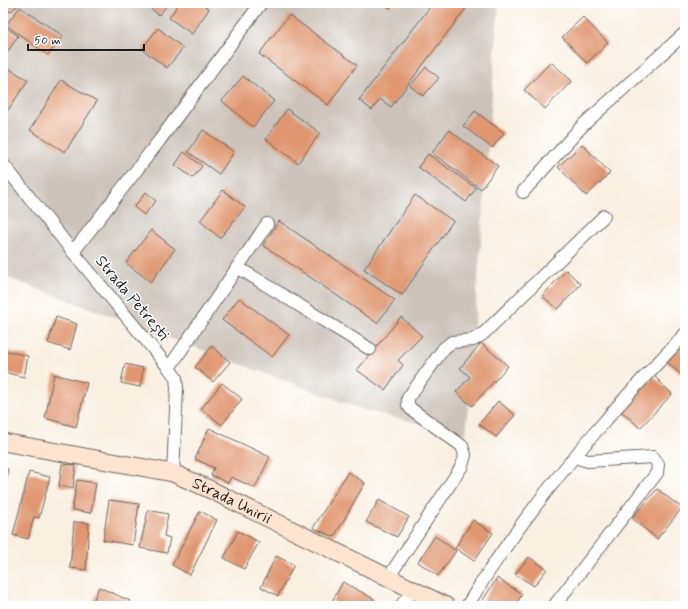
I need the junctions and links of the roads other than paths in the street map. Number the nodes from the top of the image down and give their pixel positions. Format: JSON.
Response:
{"nodes":[{"id":1,"x":261,"y":3,"type":"edge"},
{"id":2,"x":685,"y":33,"type":"edge"},
{"id":3,"x":3,"y":164,"type":"edge"},
{"id":4,"x":523,"y":192,"type":"dead end"},
{"id":5,"x":604,"y":216,"type":"dead end"},
{"id":6,"x":267,"y":224,"type":"dead end"},
{"id":7,"x":73,"y":252,"type":"junction"},
{"id":8,"x":237,"y":268,"type":"junction"},
{"id":9,"x":685,"y":334,"type":"edge"},
{"id":10,"x":370,"y":349,"type":"dead end"},
{"id":11,"x":170,"y":368,"type":"junction"},
{"id":12,"x":3,"y":442,"type":"edge"},
{"id":13,"x":576,"y":455,"type":"junction"},
{"id":14,"x":173,"y":473,"type":"junction"},
{"id":15,"x":388,"y":578,"type":"junction"},
{"id":16,"x":414,"y":589,"type":"junction"},
{"id":17,"x":401,"y":606,"type":"edge"},
{"id":18,"x":446,"y":606,"type":"edge"},
{"id":19,"x":467,"y":606,"type":"edge"},
{"id":20,"x":554,"y":606,"type":"edge"}],
"edges":[{"from":1,"to":7,"type":"street"},
{"from":2,"to":4,"type":"street"},
{"from":3,"to":7,"type":"street","name":"Strada Petrești"},
{"from":5,"to":15,"type":"street"},
{"from":6,"to":8,"type":"street"},
{"from":7,"to":11,"type":"street","name":"Strada Petrești"},
{"from":8,"to":10,"type":"street"},
{"from":8,"to":11,"type":"street"},
{"from":9,"to":13,"type":"street"},
{"from":11,"to":14,"type":"street","name":"Strada Petrești"},
{"from":12,"to":14,"type":"main road","name":"Strada Unirii"},
{"from":13,"to":19,"type":"street"},
{"from":13,"to":20,"type":"street"},
{"from":14,"to":15,"type":"main road","name":"Strada Unirii"},
{"from":15,"to":16,"type":"main road","name":"Strada Unirii"},
{"from":16,"to":17,"type":"street"},
{"from":16,"to":18,"type":"main road","name":"Strada Unirii"}]}
